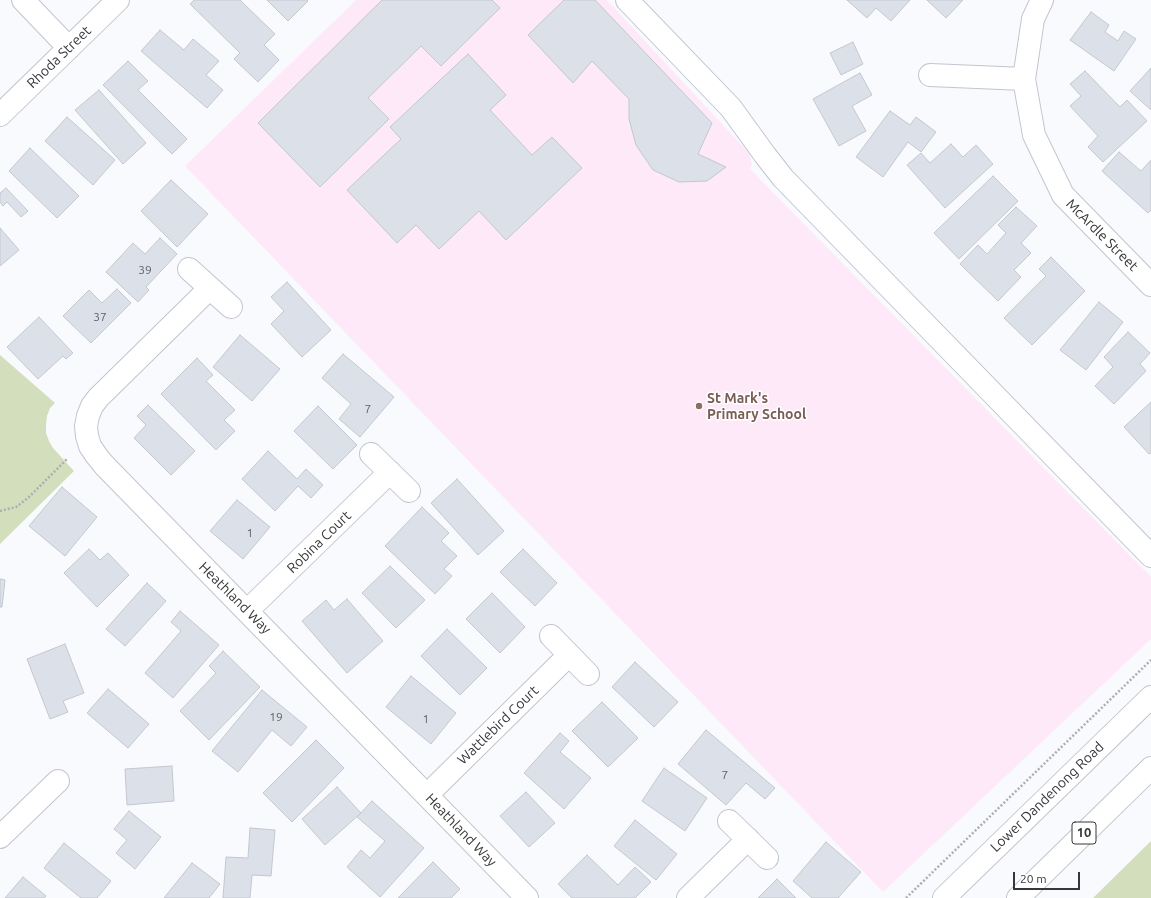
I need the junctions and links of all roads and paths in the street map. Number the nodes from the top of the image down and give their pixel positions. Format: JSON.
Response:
{"nodes":[{"id":1,"x":23,"y":0,"type":"edge"},
{"id":2,"x":118,"y":0,"type":"edge"},
{"id":3,"x":627,"y":0,"type":"edge"},
{"id":4,"x":1042,"y":0,"type":"edge"},
{"id":5,"x":69,"y":48,"type":"junction"},
{"id":6,"x":930,"y":76,"type":"dead end"},
{"id":7,"x":1024,"y":79,"type":"junction"},
{"id":8,"x":0,"y":115,"type":"edge"},
{"id":9,"x":189,"y":269,"type":"dead end"},
{"id":10,"x":1147,"y":273,"type":"edge"},
{"id":11,"x":210,"y":288,"type":"junction"},
{"id":12,"x":231,"y":307,"type":"dead end"},
{"id":13,"x":371,"y":454,"type":"dead end"},
{"id":14,"x":67,"y":459,"type":"dead end"},
{"id":15,"x":390,"y":472,"type":"junction"},
{"id":16,"x":409,"y":491,"type":"dead end"},
{"id":17,"x":0,"y":512,"type":"edge"},
{"id":18,"x":1151,"y":556,"type":"edge"},
{"id":19,"x":247,"y":611,"type":"junction"},
{"id":20,"x":551,"y":636,"type":"dead end"},
{"id":21,"x":569,"y":655,"type":"junction"},
{"id":22,"x":1151,"y":660,"type":"edge"},
{"id":23,"x":588,"y":674,"type":"dead end"},
{"id":24,"x":1151,"y":697,"type":"edge"},
{"id":25,"x":1151,"y":768,"type":"edge"},
{"id":26,"x":58,"y":781,"type":"dead end"},
{"id":27,"x":427,"y":795,"type":"junction"},
{"id":28,"x":729,"y":821,"type":"dead end"},
{"id":29,"x":0,"y":837,"type":"edge"},
{"id":30,"x":748,"y":839,"type":"junction"},
{"id":31,"x":767,"y":858,"type":"dead end"},
{"id":32,"x":527,"y":898,"type":"edge"},
{"id":33,"x":688,"y":898,"type":"edge"},
{"id":34,"x":906,"y":898,"type":"edge"},
{"id":35,"x":944,"y":898,"type":"edge"},
{"id":36,"x":1018,"y":898,"type":"edge"}],
"edges":[{"from":1,"to":5,"type":"main road"},
{"from":2,"to":5,"type":"main road","name":"Rhoda Street"},
{"from":3,"to":18,"type":"main road"},
{"from":4,"to":7,"type":"main road","name":"McArdle Street"},
{"from":5,"to":8,"type":"main road","name":"Rhoda Street"},
{"from":6,"to":7,"type":"main road"},
{"from":7,"to":10,"type":"main road","name":"McArdle Street"},
{"from":9,"to":11,"type":"main road"},
{"from":11,"to":12,"type":"main road"},
{"from":11,"to":19,"type":"main road","name":"Heathland Way"},
{"from":13,"to":15,"type":"main road"},
{"from":14,"to":17,"type":"path"},
{"from":15,"to":16,"type":"main road"},
{"from":15,"to":19,"type":"main road","name":"Robina Court"},
{"from":19,"to":27,"type":"main road","name":"Heathland Way"},
{"from":20,"to":21,"type":"main road"},
{"from":21,"to":23,"type":"main road"},
{"from":21,"to":27,"type":"main road","name":"Wattlebird Court"},
{"from":22,"to":34,"type":"path"},
{"from":24,"to":35,"type":"main road","name":"Lower Dandenong Road"},
{"from":25,"to":36,"type":"main road","number":"10"},
{"from":26,"to":29,"type":"main road"},
{"from":27,"to":32,"type":"main road","name":"Heathland Way"},
{"from":28,"to":30,"type":"main road"},
{"from":30,"to":31,"type":"main road"},
{"from":30,"to":33,"type":"main road"}]}
